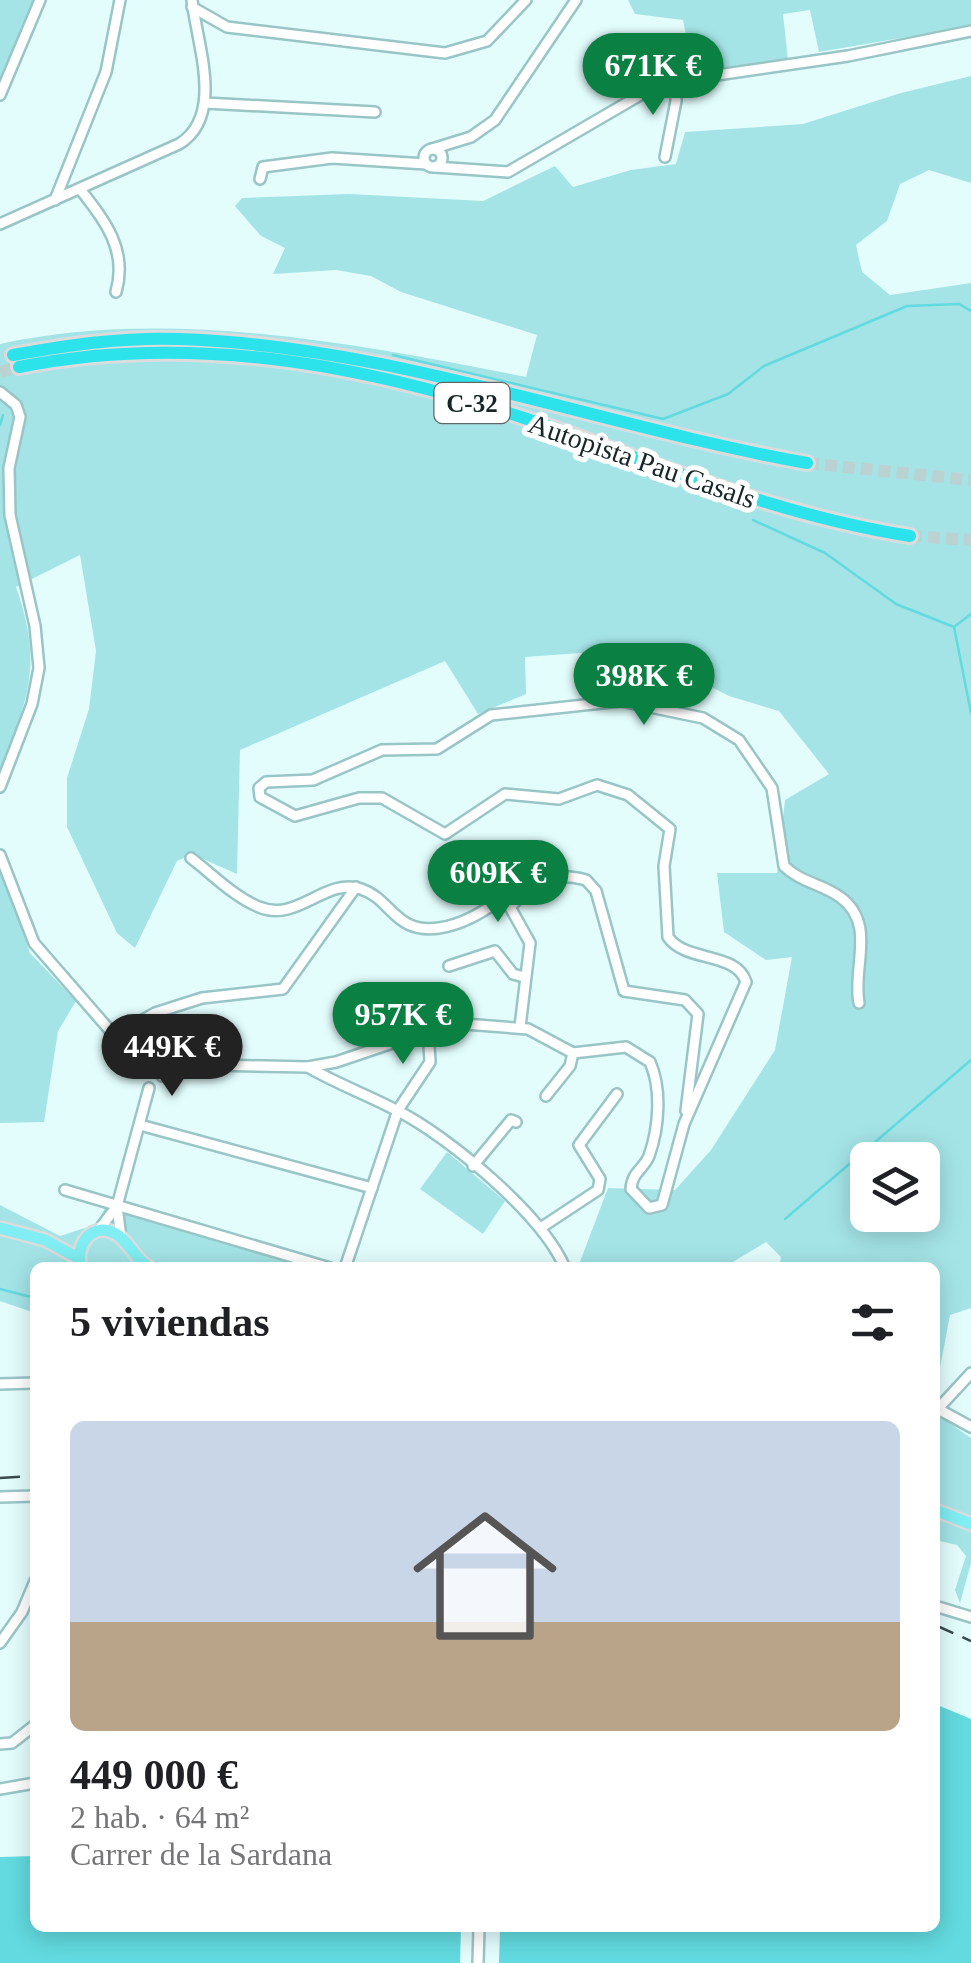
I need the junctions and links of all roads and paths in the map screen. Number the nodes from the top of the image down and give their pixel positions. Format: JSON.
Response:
{"nodes":[{"id":1,"x":40,"y":0,"type":"edge"},
{"id":2,"x":120,"y":0,"type":"edge"},
{"id":3,"x":526,"y":0,"type":"edge"},
{"id":4,"x":576,"y":0,"type":"edge"},
{"id":5,"x":192,"y":3,"type":"edge"},
{"id":6,"x":227,"y":27,"type":"junction"},
{"id":7,"x":971,"y":31,"type":"edge"},
{"id":8,"x":197,"y":39,"type":"junction"},
{"id":9,"x":676,"y":81,"type":"junction"},
{"id":10,"x":0,"y":95,"type":"edge"},
{"id":11,"x":206,"y":103,"type":"junction"},
{"id":12,"x":375,"y":112,"type":"dead end"},
{"id":13,"x":435,"y":156,"type":"junction"},
{"id":14,"x":665,"y":157,"type":"dead end"},
{"id":15,"x":260,"y":180,"type":"dead end"},
{"id":16,"x":80,"y":188,"type":"junction"},
{"id":17,"x":55,"y":200,"type":"junction"},
{"id":18,"x":0,"y":224,"type":"edge"},
{"id":19,"x":116,"y":292,"type":"dead end"},
{"id":20,"x":0,"y":392,"type":"edge"},
{"id":21,"x":808,"y":463,"type":"tunnel mouth"},
{"id":22,"x":910,"y":536,"type":"tunnel mouth"},
{"id":23,"x":0,"y":788,"type":"edge"},
{"id":24,"x":0,"y":855,"type":"edge"},
{"id":25,"x":191,"y":858,"type":"dead end"},
{"id":26,"x":356,"y":888,"type":"junction"},
{"id":27,"x":516,"y":900,"type":"dead end"},
{"id":28,"x":449,"y":966,"type":"dead end"},
{"id":29,"x":524,"y":977,"type":"junction"},
{"id":30,"x":859,"y":1003,"type":"dead end"},
{"id":31,"x":520,"y":1027,"type":"junction"},
{"id":32,"x":428,"y":1028,"type":"junction"},
{"id":33,"x":116,"y":1035,"type":"junction"},
{"id":34,"x":573,"y":1053,"type":"junction"},
{"id":35,"x":308,"y":1067,"type":"junction"},
{"id":36,"x":146,"y":1072,"type":"junction"},
{"id":37,"x":162,"y":1076,"type":"junction"},
{"id":38,"x":150,"y":1088,"type":"junction"},
{"id":39,"x":618,"y":1094,"type":"dead end"},
{"id":40,"x":546,"y":1096,"type":"dead end"},
{"id":41,"x":398,"y":1110,"type":"junction"},
{"id":42,"x":516,"y":1122,"type":"dead end"},
{"id":43,"x":684,"y":1124,"type":"junction"},
{"id":44,"x":140,"y":1125,"type":"junction"},
{"id":45,"x":473,"y":1166,"type":"junction"},
{"id":46,"x":372,"y":1188,"type":"junction"},
{"id":47,"x":65,"y":1190,"type":"dead end"},
{"id":48,"x":117,"y":1206,"type":"junction"},
{"id":49,"x":0,"y":1224,"type":"edge"},
{"id":50,"x":542,"y":1227,"type":"junction"},
{"id":51,"x":92,"y":1234,"type":"junction"},
{"id":52,"x":42,"y":1239,"type":"junction"},
{"id":53,"x":124,"y":1244,"type":"junction"},
{"id":54,"x":77,"y":1262,"type":"edge"},
{"id":55,"x":79,"y":1262,"type":"edge"},
{"id":56,"x":126,"y":1262,"type":"edge"},
{"id":57,"x":144,"y":1262,"type":"edge"},
{"id":58,"x":309,"y":1262,"type":"edge"},
{"id":59,"x":347,"y":1262,"type":"edge"},
{"id":60,"x":562,"y":1262,"type":"edge"},
{"id":61,"x":971,"y":1373,"type":"edge"},
{"id":62,"x":30,"y":1383,"type":"edge"},
{"id":63,"x":0,"y":1384,"type":"edge"},
{"id":64,"x":940,"y":1406,"type":"edge"},
{"id":65,"x":940,"y":1412,"type":"edge"},
{"id":66,"x":971,"y":1427,"type":"edge"},
{"id":67,"x":30,"y":1496,"type":"edge"},
{"id":68,"x":0,"y":1497,"type":"edge"},
{"id":69,"x":940,"y":1512,"type":"edge"},
{"id":70,"x":971,"y":1524,"type":"edge"},
{"id":71,"x":30,"y":1593,"type":"edge"},
{"id":72,"x":940,"y":1608,"type":"edge"},
{"id":73,"x":971,"y":1617,"type":"edge"},
{"id":74,"x":0,"y":1642,"type":"edge"},
{"id":75,"x":30,"y":1734,"type":"edge"},
{"id":76,"x":0,"y":1744,"type":"edge"},
{"id":77,"x":30,"y":1784,"type":"edge"},
{"id":78,"x":0,"y":1789,"type":"edge"},
{"id":79,"x":479,"y":1932,"type":"edge"},
{"id":80,"x":478,"y":1963,"type":"edge"}],
"edges":[{"from":1,"to":10,"type":"street"},
{"from":2,"to":17,"type":"street"},
{"from":3,"to":6,"type":"street"},
{"from":4,"to":13,"type":"street"},
{"from":5,"to":6,"type":"street"},
{"from":5,"to":8,"type":"street"},
{"from":6,"to":8,"type":"street"},
{"from":7,"to":9,"type":"street"},
{"from":8,"to":11,"type":"street"},
{"from":9,"to":13,"type":"street"},
{"from":9,"to":14,"type":"street"},
{"from":11,"to":12,"type":"street"},
{"from":11,"to":16,"type":"street"},
{"from":13,"to":15,"type":"street"},
{"from":16,"to":17,"type":"street"},
{"from":16,"to":19,"type":"street"},
{"from":17,"to":18,"type":"street"},
{"from":20,"to":23,"type":"street"},
{"from":21,"to":22,"type":"highway","name":"Autopista Pau Casals","number":"C-32"},
{"from":24,"to":33,"type":"street"},
{"from":25,"to":26,"type":"street"},
{"from":26,"to":33,"type":"street"},
{"from":26,"to":43,"type":"street"},
{"from":27,"to":29,"type":"street"},
{"from":28,"to":29,"type":"street"},
{"from":29,"to":31,"type":"street"},
{"from":30,"to":43,"type":"street"},
{"from":31,"to":32,"type":"street"},
{"from":31,"to":34,"type":"street"},
{"from":32,"to":35,"type":"street"},
{"from":32,"to":41,"type":"street"},
{"from":33,"to":36,"type":"street"},
{"from":34,"to":40,"type":"street"},
{"from":34,"to":43,"type":"street"},
{"from":35,"to":37,"type":"street"},
{"from":35,"to":41,"type":"street"},
{"from":36,"to":37,"type":"street"},
{"from":36,"to":38,"type":"street"},
{"from":37,"to":38,"type":"street"},
{"from":38,"to":44,"type":"street"},
{"from":39,"to":50,"type":"street"},
{"from":41,"to":45,"type":"street"},
{"from":41,"to":46,"type":"street"},
{"from":42,"to":45,"type":"street"},
{"from":44,"to":46,"type":"street"},
{"from":44,"to":48,"type":"street"},
{"from":45,"to":50,"type":"street"},
{"from":46,"to":59,"type":"street"},
{"from":47,"to":48,"type":"street"},
{"from":48,"to":51,"type":"street"},
{"from":48,"to":53,"type":"street"},
{"from":48,"to":58,"type":"street"},
{"from":49,"to":52,"type":"main road"},
{"from":50,"to":60,"type":"street"},
{"from":51,"to":52,"type":"main road"},
{"from":51,"to":53,"type":"main road"},
{"from":51,"to":55,"type":"main road"},
{"from":52,"to":54,"type":"main road"},
{"from":53,"to":56,"type":"main road"},
{"from":53,"to":57,"type":"main road"},
{"from":61,"to":64,"type":"street"},
{"from":62,"to":63,"type":"street"},
{"from":65,"to":66,"type":"street"},
{"from":67,"to":68,"type":"street"},
{"from":69,"to":70,"type":"main road"},
{"from":71,"to":74,"type":"street"},
{"from":72,"to":73,"type":"street"},
{"from":75,"to":76,"type":"street"},
{"from":77,"to":78,"type":"street"},
{"from":79,"to":80,"type":"street"}]}
